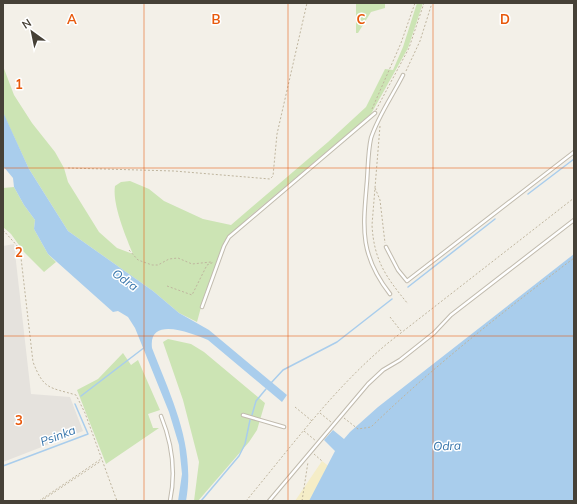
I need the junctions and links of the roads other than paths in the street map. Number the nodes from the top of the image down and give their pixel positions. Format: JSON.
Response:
{"nodes":[{"id":1,"x":403,"y":75,"type":"road end"},
{"id":2,"x":376,"y":113,"type":"road end"},
{"id":3,"x":574,"y":152,"type":"edge"},
{"id":4,"x":574,"y":220,"type":"edge"},
{"id":5,"x":386,"y":248,"type":"road end"},
{"id":6,"x":390,"y":294,"type":"dead end"},
{"id":7,"x":202,"y":308,"type":"dead end"},
{"id":8,"x":243,"y":415,"type":"dead end"},
{"id":9,"x":161,"y":416,"type":"dead end"},
{"id":10,"x":284,"y":427,"type":"dead end"},
{"id":11,"x":170,"y":501,"type":"edge"},
{"id":12,"x":269,"y":501,"type":"edge"}],
"edges":[{"from":1,"to":6,"type":"lane"},
{"from":2,"to":7,"type":"lane"},
{"from":3,"to":5,"type":"lane"},
{"from":4,"to":12,"type":"lane"},
{"from":8,"to":10,"type":"lane"},
{"from":9,"to":11,"type":"lane"}]}
